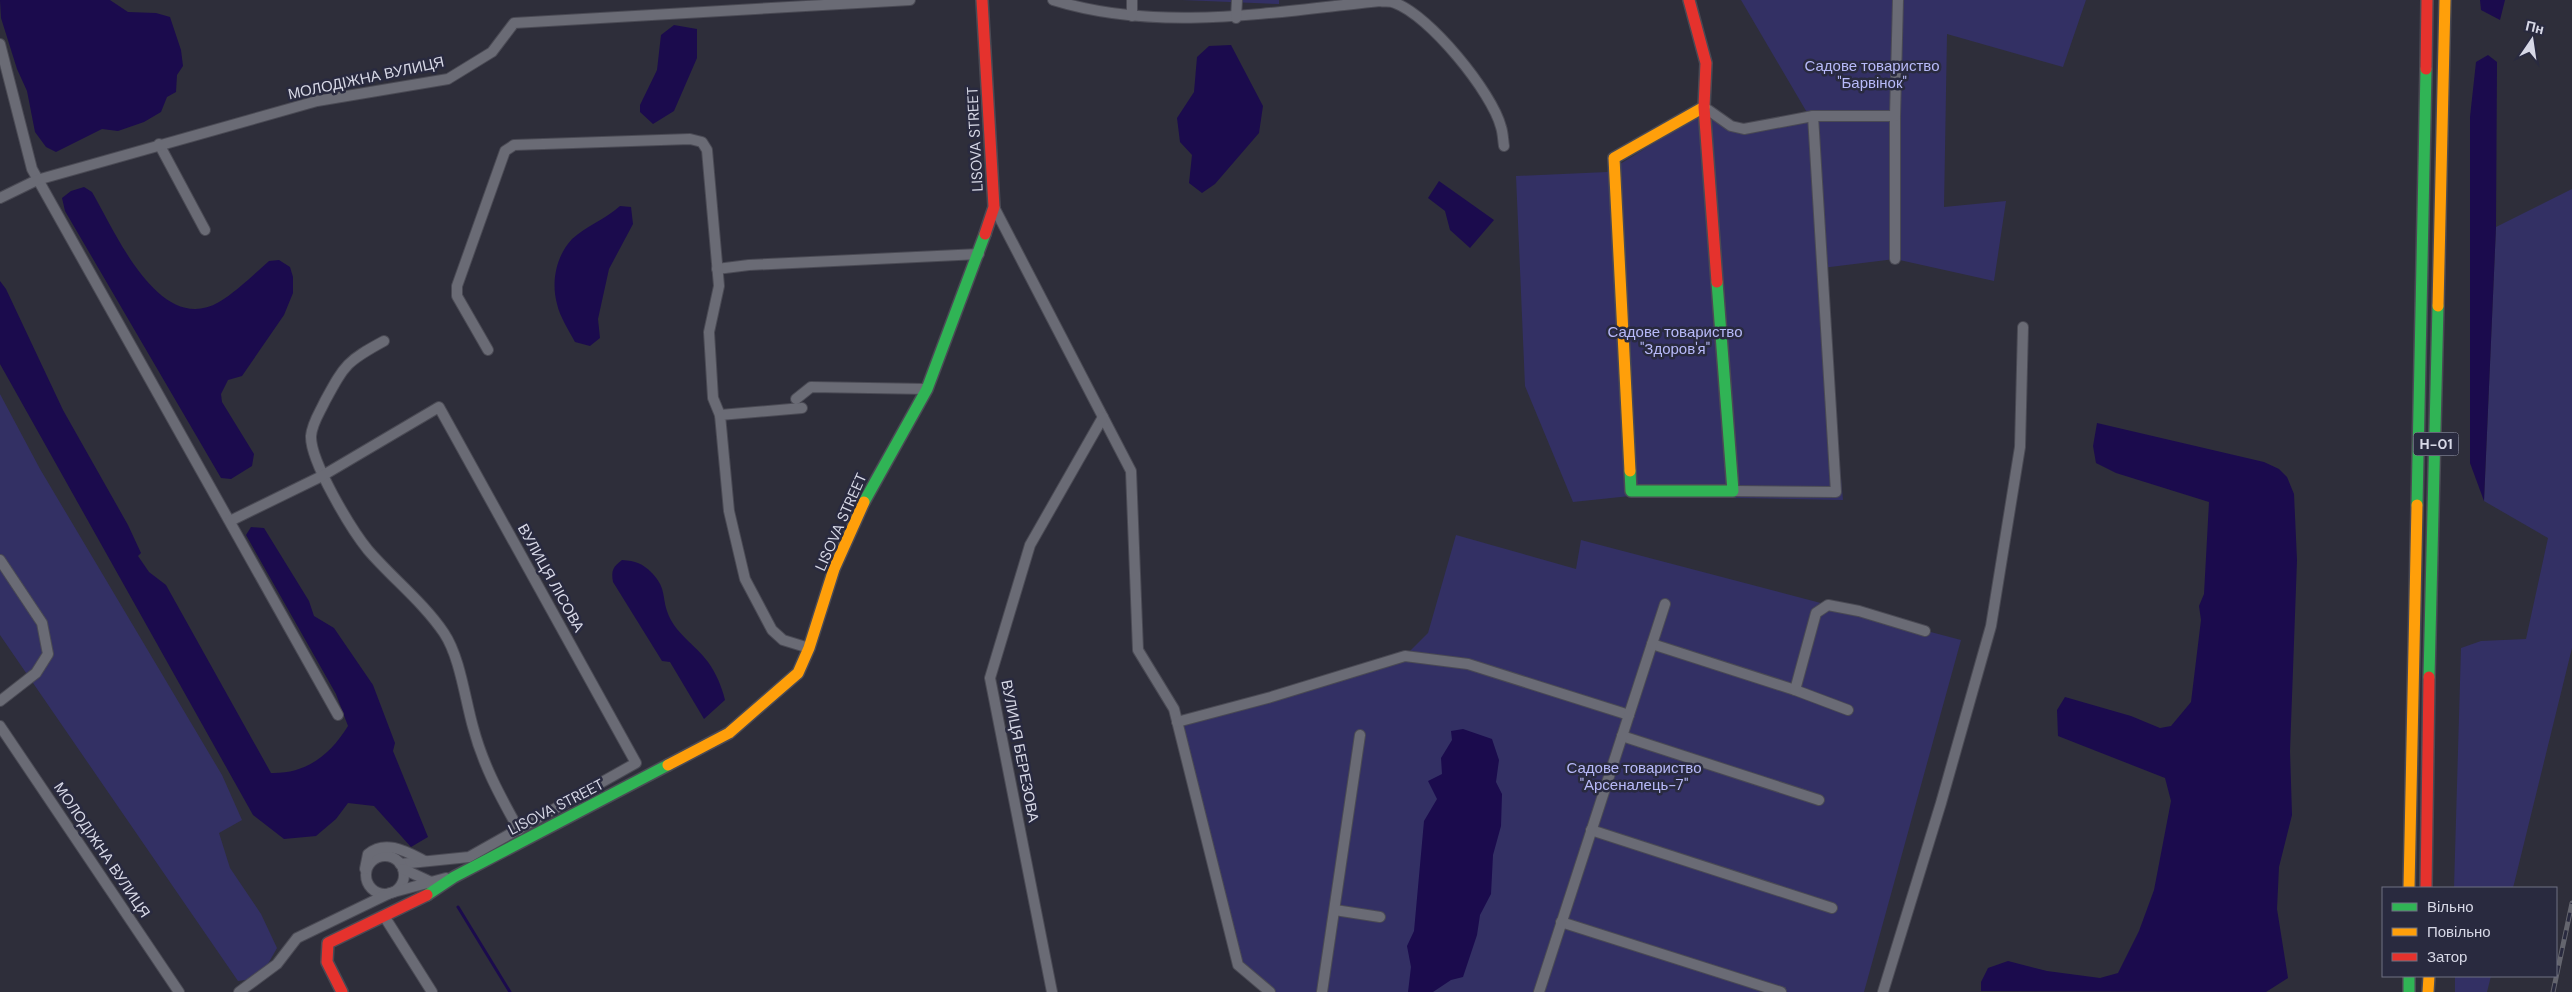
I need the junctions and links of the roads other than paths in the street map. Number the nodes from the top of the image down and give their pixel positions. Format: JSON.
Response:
{"nodes":[{"id":1,"x":910,"y":0,"type":"edge"},
{"id":2,"x":982,"y":0,"type":"edge"},
{"id":3,"x":1053,"y":0,"type":"edge"},
{"id":4,"x":1132,"y":0,"type":"edge"},
{"id":5,"x":1237,"y":0,"type":"edge"},
{"id":6,"x":1688,"y":0,"type":"edge"},
{"id":7,"x":1898,"y":0,"type":"edge"},
{"id":8,"x":2427,"y":0,"type":"edge"},
{"id":9,"x":2445,"y":0,"type":"edge"},
{"id":10,"x":1289,"y":5,"type":"edge"},
{"id":11,"x":1132,"y":16,"type":"junction"},
{"id":12,"x":1236,"y":18,"type":"junction"},
{"id":13,"x":0,"y":44,"type":"edge"},
{"id":14,"x":1704,"y":108,"type":"junction"},
{"id":15,"x":1813,"y":116,"type":"junction"},
{"id":16,"x":1894,"y":116,"type":"junction"},
{"id":17,"x":159,"y":144,"type":"junction"},
{"id":18,"x":1504,"y":146,"type":"dead end"},
{"id":19,"x":37,"y":180,"type":"junction"},
{"id":20,"x":0,"y":198,"type":"edge"},
{"id":21,"x":994,"y":207,"type":"junction"},
{"id":22,"x":205,"y":230,"type":"dead end"},
{"id":23,"x":979,"y":254,"type":"junction"},
{"id":24,"x":1895,"y":259,"type":"dead end"},
{"id":25,"x":718,"y":269,"type":"junction"},
{"id":26,"x":2023,"y":327,"type":"dead end"},
{"id":27,"x":384,"y":341,"type":"dead end"},
{"id":28,"x":488,"y":350,"type":"dead end"},
{"id":29,"x":927,"y":389,"type":"junction"},
{"id":30,"x":796,"y":399,"type":"dead end"},
{"id":31,"x":802,"y":408,"type":"dead end"},
{"id":32,"x":720,"y":414,"type":"junction"},
{"id":33,"x":1103,"y":417,"type":"junction"},
{"id":34,"x":322,"y":476,"type":"junction"},
{"id":35,"x":1733,"y":491,"type":"junction"},
{"id":36,"x":230,"y":521,"type":"junction"},
{"id":37,"x":0,"y":560,"type":"edge"},
{"id":38,"x":1665,"y":604,"type":"dead end"},
{"id":39,"x":1925,"y":630,"type":"dead end"},
{"id":40,"x":1652,"y":644,"type":"junction"},
{"id":41,"x":809,"y":648,"type":"junction"},
{"id":42,"x":1795,"y":690,"type":"junction"},
{"id":43,"x":0,"y":701,"type":"edge"},
{"id":44,"x":1848,"y":710,"type":"dead end"},
{"id":45,"x":338,"y":715,"type":"dead end"},
{"id":46,"x":1629,"y":715,"type":"junction"},
{"id":47,"x":1177,"y":722,"type":"junction"},
{"id":48,"x":0,"y":726,"type":"edge"},
{"id":49,"x":1360,"y":735,"type":"dead end"},
{"id":50,"x":1622,"y":736,"type":"junction"},
{"id":51,"x":1819,"y":800,"type":"dead end"},
{"id":52,"x":520,"y":830,"type":"junction"},
{"id":53,"x":1591,"y":830,"type":"junction"},
{"id":54,"x":426,"y":862,"type":"junction"},
{"id":55,"x":401,"y":867,"type":"junction"},
{"id":56,"x":366,"y":874,"type":"junction"},
{"id":57,"x":454,"y":877,"type":"junction"},
{"id":58,"x":430,"y":882,"type":"junction"},
{"id":59,"x":2409,"y":887,"type":"edge"},
{"id":60,"x":2426,"y":887,"type":"edge"},
{"id":61,"x":390,"y":893,"type":"junction"},
{"id":62,"x":1832,"y":908,"type":"dead end"},
{"id":63,"x":1335,"y":910,"type":"junction"},
{"id":64,"x":384,"y":916,"type":"junction"},
{"id":65,"x":1380,"y":916,"type":"dead end"},
{"id":66,"x":1561,"y":922,"type":"junction"},
{"id":67,"x":2409,"y":977,"type":"edge"},
{"id":68,"x":2429,"y":977,"type":"edge"},
{"id":69,"x":179,"y":992,"type":"edge"},
{"id":70,"x":239,"y":992,"type":"edge"},
{"id":71,"x":342,"y":992,"type":"edge"},
{"id":72,"x":432,"y":992,"type":"edge"},
{"id":73,"x":1052,"y":992,"type":"edge"},
{"id":74,"x":1270,"y":992,"type":"edge"},
{"id":75,"x":1322,"y":992,"type":"edge"},
{"id":76,"x":1539,"y":992,"type":"edge"},
{"id":77,"x":1781,"y":992,"type":"edge"},
{"id":78,"x":1884,"y":992,"type":"edge"},
{"id":79,"x":2409,"y":992,"type":"edge"},
{"id":80,"x":2428,"y":992,"type":"edge"}],
"edges":[{"from":1,"to":17,"type":"street","name":"МОЛОДІЖНА ВУЛИЦЯ"},
{"from":2,"to":21,"type":"street","name":"LISOVA STREET"},
{"from":3,"to":11,"type":"street"},
{"from":4,"to":11,"type":"street"},
{"from":5,"to":12,"type":"street"},
{"from":6,"to":14,"type":"street"},
{"from":7,"to":16,"type":"street"},
{"from":8,"to":59,"type":"street","number":"Н-01"},
{"from":9,"to":60,"type":"street","number":"Н-01"},
{"from":10,"to":12,"type":"street"},
{"from":10,"to":18,"type":"street"},
{"from":11,"to":12,"type":"street"},
{"from":13,"to":19,"type":"street"},
{"from":14,"to":15,"type":"street"},
{"from":14,"to":35,"type":"street"},
{"from":14,"to":35,"type":"street"},
{"from":15,"to":16,"type":"street"},
{"from":15,"to":35,"type":"street"},
{"from":16,"to":24,"type":"street"},
{"from":17,"to":19,"type":"street","name":"МОЛОДІЖНА ВУЛИЦЯ"},
{"from":17,"to":22,"type":"street"},
{"from":19,"to":20,"type":"street","name":"МОЛОДІЖНА ВУЛИЦЯ"},
{"from":19,"to":36,"type":"street"},
{"from":21,"to":23,"type":"street","name":"LISOVA STREET"},
{"from":21,"to":33,"type":"street"},
{"from":23,"to":25,"type":"street"},
{"from":23,"to":29,"type":"street","name":"LISOVA STREET"},
{"from":25,"to":28,"type":"street"},
{"from":25,"to":32,"type":"street"},
{"from":26,"to":78,"type":"street"},
{"from":27,"to":34,"type":"street"},
{"from":29,"to":30,"type":"street"},
{"from":29,"to":41,"type":"street","name":"LISOVA STREET"},
{"from":31,"to":32,"type":"street"},
{"from":32,"to":41,"type":"street"},
{"from":33,"to":47,"type":"street"},
{"from":33,"to":73,"type":"street","name":"ВУЛИЦЯ БЕРЕЗОВА"},
{"from":34,"to":36,"type":"street"},
{"from":34,"to":52,"type":"street"},
{"from":34,"to":52,"type":"street","name":"ВУЛИЦЯ ЛІСОВА"},
{"from":36,"to":45,"type":"street"},
{"from":37,"to":43,"type":"street"},
{"from":38,"to":40,"type":"street"},
{"from":39,"to":42,"type":"street"},
{"from":40,"to":42,"type":"street"},
{"from":40,"to":46,"type":"street"},
{"from":41,"to":57,"type":"street","name":"LISOVA STREET"},
{"from":42,"to":44,"type":"street"},
{"from":46,"to":47,"type":"street"},
{"from":46,"to":50,"type":"street"},
{"from":47,"to":74,"type":"street"},
{"from":48,"to":69,"type":"street","name":"МОЛОДІЖНА ВУЛИЦЯ"},
{"from":49,"to":63,"type":"street"},
{"from":50,"to":51,"type":"street"},
{"from":50,"to":53,"type":"street"},
{"from":52,"to":54,"type":"street"},
{"from":53,"to":62,"type":"street"},
{"from":53,"to":66,"type":"street"},
{"from":54,"to":55,"type":"street"},
{"from":54,"to":56,"type":"street"},
{"from":55,"to":56,"type":"street"},
{"from":55,"to":58,"type":"street"},
{"from":55,"to":61,"type":"street"},
{"from":56,"to":61,"type":"street"},
{"from":57,"to":58,"type":"street"},
{"from":57,"to":64,"type":"street","name":"LISOVA STREET"},
{"from":58,"to":61,"type":"street"},
{"from":61,"to":70,"type":"street"},
{"from":63,"to":65,"type":"street"},
{"from":63,"to":75,"type":"street"},
{"from":64,"to":71,"type":"street","name":"LISOVA STREET"},
{"from":64,"to":72,"type":"street"},
{"from":66,"to":76,"type":"street"},
{"from":66,"to":77,"type":"street"},
{"from":67,"to":79,"type":"street"},
{"from":68,"to":80,"type":"street"}]}
